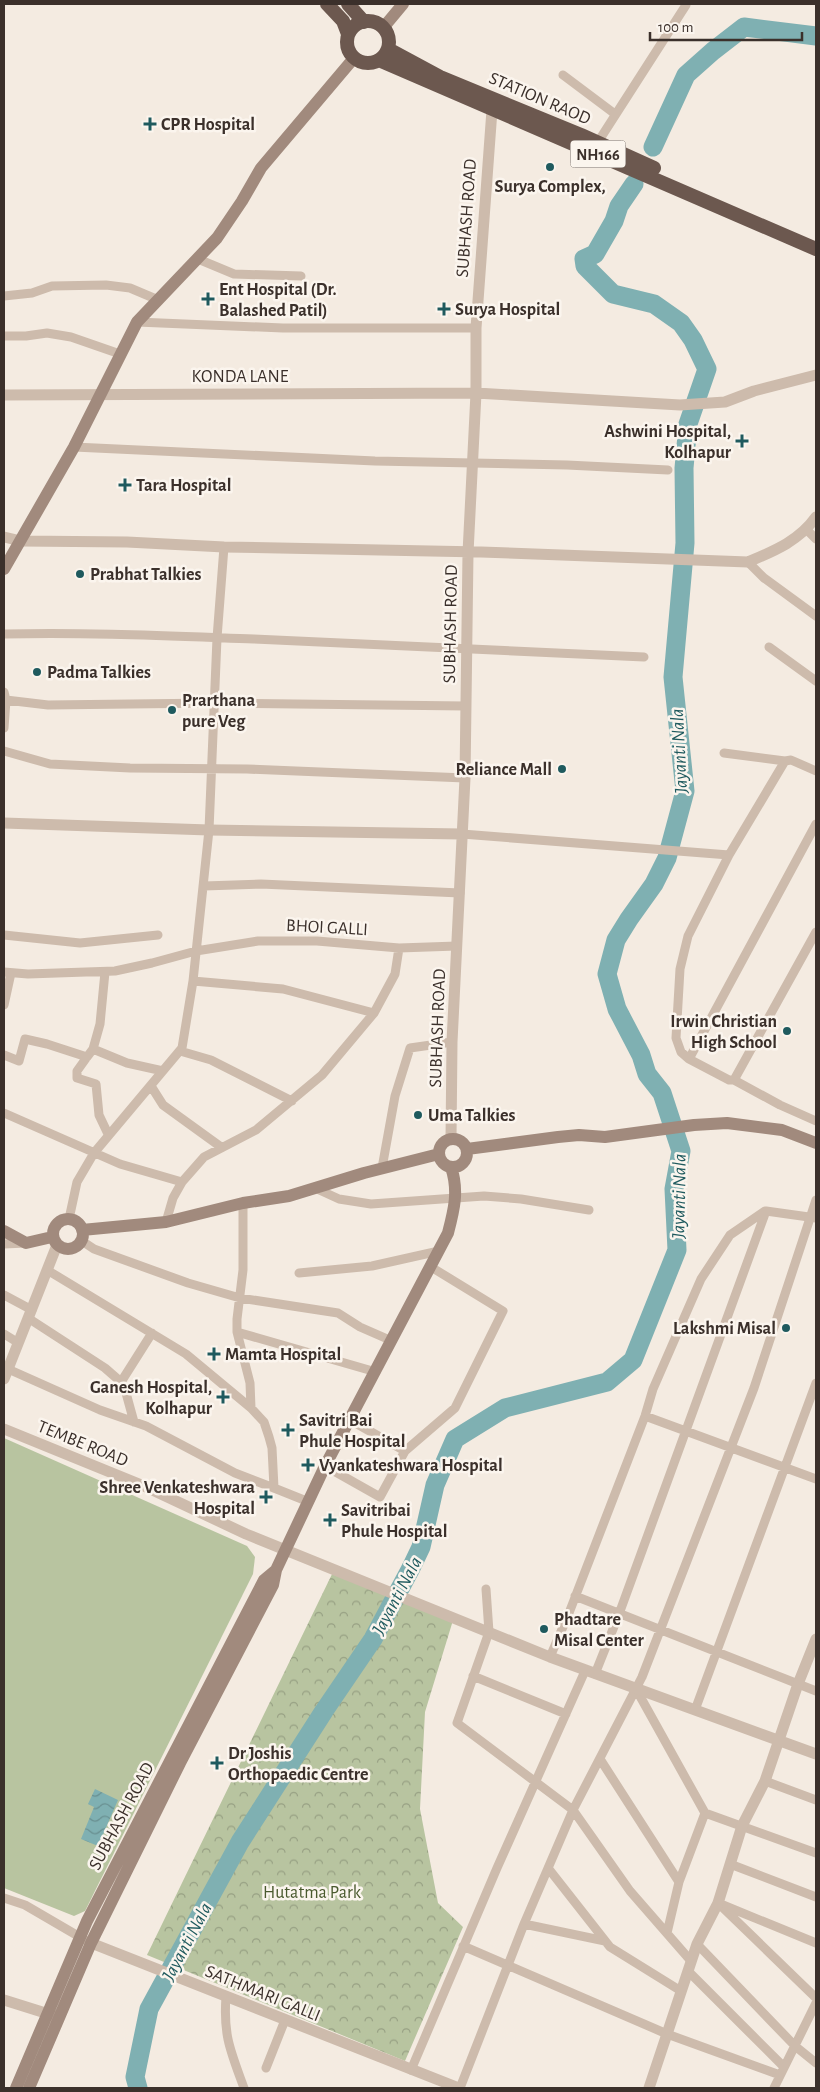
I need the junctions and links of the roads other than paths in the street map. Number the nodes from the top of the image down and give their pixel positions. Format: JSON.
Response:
{"nodes":[{"id":1,"x":327,"y":4,"type":"edge"},
{"id":2,"x":348,"y":4,"type":"edge"},
{"id":3,"x":402,"y":4,"type":"edge"},
{"id":4,"x":686,"y":5,"type":"edge"},
{"id":5,"x":364,"y":22,"type":"junction"},
{"id":6,"x":383,"y":28,"type":"junction"},
{"id":7,"x":348,"y":34,"type":"junction"},
{"id":8,"x":388,"y":49,"type":"junction"},
{"id":9,"x":354,"y":58,"type":"junction"},
{"id":10,"x":379,"y":60,"type":"junction"},
{"id":11,"x":563,"y":75,"type":"dead end"},
{"id":12,"x":492,"y":110,"type":"junction"},
{"id":13,"x":615,"y":114,"type":"junction"},
{"id":14,"x":598,"y":142,"type":"junction"},
{"id":15,"x":816,"y":240,"type":"edge"},
{"id":16,"x":816,"y":249,"type":"edge"},
{"id":17,"x":198,"y":258,"type":"junction"},
{"id":18,"x":301,"y":276,"type":"dead end"},
{"id":19,"x":4,"y":296,"type":"edge"},
{"id":20,"x":156,"y":300,"type":"junction"},
{"id":21,"x":137,"y":322,"type":"junction"},
{"id":22,"x":476,"y":328,"type":"junction"},
{"id":23,"x":4,"y":336,"type":"edge"},
{"id":24,"x":120,"y":354,"type":"junction"},
{"id":25,"x":816,"y":375,"type":"edge"},
{"id":26,"x":476,"y":393,"type":"junction"},
{"id":27,"x":4,"y":394,"type":"edge"},
{"id":28,"x":100,"y":394,"type":"junction"},
{"id":29,"x":74,"y":447,"type":"junction"},
{"id":30,"x":474,"y":462,"type":"junction"},
{"id":31,"x":668,"y":470,"type":"dead end"},
{"id":32,"x":816,"y":517,"type":"edge"},
{"id":33,"x":807,"y":530,"type":"junction"},
{"id":34,"x":4,"y":537,"type":"edge"},
{"id":35,"x":816,"y":538,"type":"edge"},
{"id":36,"x":21,"y":541,"type":"junction"},
{"id":37,"x":224,"y":547,"type":"junction"},
{"id":38,"x":468,"y":553,"type":"junction"},
{"id":39,"x":748,"y":562,"type":"junction"},
{"id":40,"x":4,"y":569,"type":"edge"},
{"id":41,"x":816,"y":616,"type":"edge"},
{"id":42,"x":4,"y":634,"type":"edge"},
{"id":43,"x":217,"y":638,"type":"junction"},
{"id":44,"x":769,"y":647,"type":"dead end"},
{"id":45,"x":468,"y":648,"type":"junction"},
{"id":46,"x":644,"y":657,"type":"dead end"},
{"id":47,"x":816,"y":681,"type":"edge"},
{"id":48,"x":5,"y":696,"type":"edge"},
{"id":49,"x":214,"y":703,"type":"junction"},
{"id":50,"x":466,"y":706,"type":"junction"},
{"id":51,"x":4,"y":728,"type":"edge"},
{"id":52,"x":4,"y":751,"type":"edge"},
{"id":53,"x":724,"y":753,"type":"dead end"},
{"id":54,"x":785,"y":761,"type":"junction"},
{"id":55,"x":211,"y":769,"type":"junction"},
{"id":56,"x":816,"y":771,"type":"edge"},
{"id":57,"x":465,"y":778,"type":"junction"},
{"id":58,"x":4,"y":823,"type":"edge"},
{"id":59,"x":816,"y":824,"type":"edge"},
{"id":60,"x":209,"y":830,"type":"junction"},
{"id":61,"x":462,"y":834,"type":"junction"},
{"id":62,"x":729,"y":855,"type":"junction"},
{"id":63,"x":204,"y":886,"type":"junction"},
{"id":64,"x":460,"y":893,"type":"junction"},
{"id":65,"x":816,"y":932,"type":"edge"},
{"id":66,"x":4,"y":934,"type":"edge"},
{"id":67,"x":158,"y":935,"type":"dead end"},
{"id":68,"x":457,"y":946,"type":"junction"},
{"id":69,"x":399,"y":948,"type":"junction"},
{"id":70,"x":196,"y":951,"type":"junction"},
{"id":71,"x":7,"y":972,"type":"edge"},
{"id":72,"x":105,"y":972,"type":"junction"},
{"id":73,"x":194,"y":981,"type":"junction"},
{"id":74,"x":4,"y":1005,"type":"edge"},
{"id":75,"x":374,"y":1013,"type":"junction"},
{"id":76,"x":452,"y":1042,"type":"junction"},
{"id":77,"x":180,"y":1051,"type":"junction"},
{"id":78,"x":90,"y":1053,"type":"junction"},
{"id":79,"x":4,"y":1055,"type":"edge"},
{"id":80,"x":689,"y":1058,"type":"junction"},
{"id":81,"x":163,"y":1071,"type":"junction"},
{"id":82,"x":734,"y":1080,"type":"junction"},
{"id":83,"x":151,"y":1086,"type":"junction"},
{"id":84,"x":292,"y":1102,"type":"junction"},
{"id":85,"x":4,"y":1113,"type":"edge"},
{"id":86,"x":816,"y":1122,"type":"edge"},
{"id":87,"x":108,"y":1134,"type":"junction"},
{"id":88,"x":451,"y":1139,"type":"junction"},
{"id":89,"x":816,"y":1143,"type":"edge"},
{"id":90,"x":221,"y":1147,"type":"junction"},
{"id":91,"x":468,"y":1149,"type":"junction"},
{"id":92,"x":94,"y":1153,"type":"junction"},
{"id":93,"x":439,"y":1154,"type":"junction"},
{"id":94,"x":451,"y":1167,"type":"junction"},
{"id":95,"x":382,"y":1168,"type":"junction"},
{"id":96,"x":182,"y":1182,"type":"junction"},
{"id":97,"x":315,"y":1188,"type":"junction"},
{"id":98,"x":456,"y":1196,"type":"junction"},
{"id":99,"x":816,"y":1200,"type":"edge"},
{"id":100,"x":243,"y":1203,"type":"junction"},
{"id":101,"x":589,"y":1210,"type":"dead end"},
{"id":102,"x":766,"y":1211,"type":"junction"},
{"id":103,"x":814,"y":1217,"type":"edge"},
{"id":104,"x":69,"y":1219,"type":"junction"},
{"id":105,"x":166,"y":1222,"type":"junction"},
{"id":106,"x":4,"y":1231,"type":"edge"},
{"id":107,"x":82,"y":1236,"type":"junction"},
{"id":108,"x":55,"y":1241,"type":"junction"},
{"id":109,"x":26,"y":1243,"type":"junction"},
{"id":110,"x":4,"y":1244,"type":"edge"},
{"id":111,"x":439,"y":1251,"type":"junction"},
{"id":112,"x":431,"y":1267,"type":"junction"},
{"id":113,"x":47,"y":1270,"type":"junction"},
{"id":114,"x":299,"y":1273,"type":"dead end"},
{"id":115,"x":4,"y":1295,"type":"edge"},
{"id":116,"x":240,"y":1298,"type":"junction"},
{"id":117,"x":30,"y":1314,"type":"junction"},
{"id":118,"x":237,"y":1332,"type":"junction"},
{"id":119,"x":152,"y":1333,"type":"junction"},
{"id":120,"x":4,"y":1334,"type":"edge"},
{"id":121,"x":392,"y":1341,"type":"junction"},
{"id":122,"x":17,"y":1342,"type":"junction"},
{"id":123,"x":376,"y":1372,"type":"junction"},
{"id":124,"x":6,"y":1374,"type":"edge"},
{"id":125,"x":121,"y":1382,"type":"junction"},
{"id":126,"x":816,"y":1383,"type":"edge"},
{"id":127,"x":251,"y":1408,"type":"junction"},
{"id":128,"x":645,"y":1416,"type":"junction"},
{"id":129,"x":350,"y":1420,"type":"junction"},
{"id":130,"x":134,"y":1422,"type":"junction"},
{"id":131,"x":4,"y":1429,"type":"edge"},
{"id":132,"x":686,"y":1431,"type":"junction"},
{"id":133,"x":730,"y":1447,"type":"junction"},
{"id":134,"x":405,"y":1451,"type":"junction"},
{"id":135,"x":325,"y":1466,"type":"junction"},
{"id":136,"x":786,"y":1468,"type":"junction"},
{"id":137,"x":816,"y":1479,"type":"edge"},
{"id":138,"x":274,"y":1488,"type":"junction"},
{"id":139,"x":309,"y":1502,"type":"junction"},
{"id":140,"x":287,"y":1549,"type":"junction"},
{"id":141,"x":276,"y":1570,"type":"junction"},
{"id":142,"x":486,"y":1589,"type":"dead end"},
{"id":143,"x":575,"y":1596,"type":"junction"},
{"id":144,"x":620,"y":1614,"type":"junction"},
{"id":145,"x":660,"y":1630,"type":"junction"},
{"id":146,"x":489,"y":1632,"type":"junction"},
{"id":147,"x":816,"y":1639,"type":"edge"},
{"id":148,"x":717,"y":1652,"type":"junction"},
{"id":149,"x":550,"y":1657,"type":"junction"},
{"id":150,"x":590,"y":1672,"type":"junction"},
{"id":151,"x":474,"y":1676,"type":"junction"},
{"id":152,"x":798,"y":1684,"type":"junction"},
{"id":153,"x":636,"y":1689,"type":"junction"},
{"id":154,"x":816,"y":1691,"type":"edge"},
{"id":155,"x":695,"y":1710,"type":"junction"},
{"id":156,"x":566,"y":1714,"type":"junction"},
{"id":157,"x":779,"y":1740,"type":"junction"},
{"id":158,"x":816,"y":1754,"type":"edge"},
{"id":159,"x":600,"y":1759,"type":"junction"},
{"id":160,"x":765,"y":1781,"type":"junction"},
{"id":161,"x":535,"y":1782,"type":"junction"},
{"id":162,"x":816,"y":1800,"type":"edge"},
{"id":163,"x":573,"y":1810,"type":"junction"},
{"id":164,"x":704,"y":1813,"type":"junction"},
{"id":165,"x":742,"y":1826,"type":"junction"},
{"id":166,"x":816,"y":1854,"type":"edge"},
{"id":167,"x":730,"y":1864,"type":"junction"},
{"id":168,"x":548,"y":1868,"type":"junction"},
{"id":169,"x":680,"y":1882,"type":"junction"},
{"id":170,"x":816,"y":1896,"type":"edge"},
{"id":171,"x":4,"y":1898,"type":"edge"},
{"id":172,"x":718,"y":1903,"type":"junction"},
{"id":173,"x":524,"y":1924,"type":"junction"},
{"id":174,"x":667,"y":1933,"type":"junction"},
{"id":175,"x":79,"y":1937,"type":"junction"},
{"id":176,"x":605,"y":1941,"type":"junction"},
{"id":177,"x":91,"y":1943,"type":"junction"},
{"id":178,"x":816,"y":1943,"type":"edge"},
{"id":179,"x":697,"y":1944,"type":"junction"},
{"id":180,"x":464,"y":1946,"type":"junction"},
{"id":181,"x":508,"y":1964,"type":"junction"},
{"id":182,"x":690,"y":1966,"type":"junction"},
{"id":183,"x":681,"y":1991,"type":"junction"},
{"id":184,"x":226,"y":1997,"type":"junction"},
{"id":185,"x":816,"y":1998,"type":"edge"},
{"id":186,"x":4,"y":2000,"type":"edge"},
{"id":187,"x":816,"y":2003,"type":"edge"},
{"id":188,"x":53,"y":2015,"type":"junction"},
{"id":189,"x":285,"y":2020,"type":"junction"},
{"id":190,"x":667,"y":2034,"type":"junction"},
{"id":191,"x":795,"y":2046,"type":"junction"},
{"id":192,"x":816,"y":2063,"type":"edge"},
{"id":193,"x":266,"y":2068,"type":"dead end"},
{"id":194,"x":411,"y":2070,"type":"junction"},
{"id":195,"x":782,"y":2071,"type":"junction"},
{"id":196,"x":16,"y":2088,"type":"edge"},
{"id":197,"x":29,"y":2088,"type":"edge"},
{"id":198,"x":244,"y":2088,"type":"edge"},
{"id":199,"x":460,"y":2088,"type":"edge"},
{"id":200,"x":649,"y":2088,"type":"edge"},
{"id":201,"x":774,"y":2088,"type":"edge"}],
"edges":[{"from":1,"to":7,"type":"highway"},
{"from":2,"to":5,"type":"highway"},
{"from":3,"to":6,"type":"main road"},
{"from":4,"to":13,"type":"street"},
{"from":5,"to":6,"type":"highway"},
{"from":5,"to":7,"type":"highway"},
{"from":6,"to":8,"type":"highway"},
{"from":7,"to":9,"type":"highway"},
{"from":8,"to":10,"type":"highway"},
{"from":8,"to":14,"type":"highway","name":"STATION RAOD","number":"NH166"},
{"from":9,"to":10,"type":"highway","number":"NH166"},
{"from":9,"to":17,"type":"main road"},
{"from":10,"to":12,"type":"highway","number":"NH166"},
{"from":11,"to":13,"type":"street"},
{"from":12,"to":16,"type":"highway","number":"NH166"},
{"from":12,"to":22,"type":"street","name":"SUBHASH ROAD"},
{"from":13,"to":14,"type":"street"},
{"from":14,"to":15,"type":"highway","name":"STATION RAOD","number":"NH166"},
{"from":17,"to":18,"type":"street"},
{"from":17,"to":20,"type":"main road"},
{"from":19,"to":20,"type":"street"},
{"from":20,"to":21,"type":"main road"},
{"from":21,"to":22,"type":"street"},
{"from":21,"to":24,"type":"main road"},
{"from":22,"to":26,"type":"street","name":"SUBHASH ROAD"},
{"from":23,"to":24,"type":"street"},
{"from":24,"to":28,"type":"main road"},
{"from":25,"to":26,"type":"street","name":"KONDA LANE"},
{"from":26,"to":28,"type":"street","name":"KONDA LANE"},
{"from":26,"to":30,"type":"street","name":"SUBHASH ROAD"},
{"from":27,"to":28,"type":"street","name":"KONDA LANE"},
{"from":28,"to":29,"type":"main road"},
{"from":29,"to":30,"type":"street"},
{"from":29,"to":36,"type":"main road"},
{"from":30,"to":31,"type":"street"},
{"from":30,"to":38,"type":"street","name":"SUBHASH ROAD"},
{"from":32,"to":33,"type":"street"},
{"from":33,"to":35,"type":"street"},
{"from":33,"to":39,"type":"street"},
{"from":34,"to":36,"type":"street"},
{"from":36,"to":37,"type":"street"},
{"from":36,"to":40,"type":"main road"},
{"from":37,"to":38,"type":"street"},
{"from":37,"to":43,"type":"street"},
{"from":38,"to":39,"type":"street"},
{"from":38,"to":45,"type":"street","name":"SUBHASH ROAD"},
{"from":39,"to":41,"type":"street"},
{"from":42,"to":43,"type":"street"},
{"from":43,"to":45,"type":"street"},
{"from":43,"to":49,"type":"street"},
{"from":44,"to":47,"type":"street"},
{"from":45,"to":46,"type":"street"},
{"from":45,"to":50,"type":"street","name":"SUBHASH ROAD"},
{"from":48,"to":49,"type":"street"},
{"from":48,"to":51,"type":"street"},
{"from":49,"to":50,"type":"street"},
{"from":49,"to":55,"type":"street"},
{"from":50,"to":57,"type":"street","name":"SUBHASH ROAD"},
{"from":52,"to":55,"type":"street"},
{"from":53,"to":54,"type":"street"},
{"from":54,"to":56,"type":"street"},
{"from":54,"to":62,"type":"street"},
{"from":55,"to":57,"type":"street"},
{"from":55,"to":60,"type":"street"},
{"from":57,"to":61,"type":"street","name":"SUBHASH ROAD"},
{"from":58,"to":60,"type":"street"},
{"from":59,"to":80,"type":"street"},
{"from":60,"to":61,"type":"street"},
{"from":60,"to":63,"type":"street"},
{"from":61,"to":62,"type":"street"},
{"from":61,"to":64,"type":"street","name":"SUBHASH ROAD"},
{"from":62,"to":80,"type":"street"},
{"from":63,"to":64,"type":"street"},
{"from":63,"to":70,"type":"street"},
{"from":64,"to":68,"type":"street","name":"SUBHASH ROAD"},
{"from":65,"to":82,"type":"street"},
{"from":66,"to":67,"type":"street"},
{"from":68,"to":69,"type":"street","name":"BHOI GALLI"},
{"from":68,"to":76,"type":"street","name":"SUBHASH ROAD"},
{"from":69,"to":70,"type":"street","name":"BHOI GALLI"},
{"from":69,"to":75,"type":"street"},
{"from":70,"to":72,"type":"street","name":"BHOI GALLI"},
{"from":70,"to":73,"type":"street"},
{"from":71,"to":72,"type":"street","name":"BHOI GALLI"},
{"from":71,"to":74,"type":"street"},
{"from":72,"to":78,"type":"street"},
{"from":73,"to":75,"type":"street"},
{"from":73,"to":77,"type":"street"},
{"from":75,"to":84,"type":"street"},
{"from":76,"to":88,"type":"street","name":"SUBHASH ROAD"},
{"from":76,"to":95,"type":"street"},
{"from":77,"to":81,"type":"street"},
{"from":77,"to":84,"type":"street"},
{"from":78,"to":79,"type":"street"},
{"from":78,"to":81,"type":"street"},
{"from":78,"to":87,"type":"street"},
{"from":80,"to":82,"type":"street"},
{"from":81,"to":83,"type":"street"},
{"from":82,"to":86,"type":"street"},
{"from":83,"to":87,"type":"street"},
{"from":83,"to":90,"type":"street"},
{"from":84,"to":90,"type":"street"},
{"from":85,"to":92,"type":"street"},
{"from":87,"to":92,"type":"street"},
{"from":88,"to":91,"type":"main road"},
{"from":88,"to":93,"type":"main road"},
{"from":89,"to":91,"type":"main road"},
{"from":90,"to":96,"type":"street"},
{"from":91,"to":94,"type":"main road"},
{"from":92,"to":96,"type":"street"},
{"from":92,"to":104,"type":"street"},
{"from":93,"to":94,"type":"main road"},
{"from":93,"to":95,"type":"main road"},
{"from":94,"to":98,"type":"main road","name":"SUBHASH ROAD"},
{"from":95,"to":97,"type":"main road"},
{"from":96,"to":105,"type":"street"},
{"from":97,"to":98,"type":"street"},
{"from":97,"to":100,"type":"main road"},
{"from":98,"to":101,"type":"street"},
{"from":98,"to":111,"type":"main road","name":"SUBHASH ROAD"},
{"from":99,"to":103,"type":"street"},
{"from":100,"to":105,"type":"main road"},
{"from":100,"to":116,"type":"street"},
{"from":102,"to":103,"type":"street"},
{"from":102,"to":128,"type":"street"},
{"from":102,"to":132,"type":"street"},
{"from":103,"to":133,"type":"street"},
{"from":104,"to":107,"type":"main road"},
{"from":104,"to":108,"type":"main road"},
{"from":105,"to":107,"type":"main road"},
{"from":106,"to":109,"type":"main road"},
{"from":107,"to":108,"type":"main road"},
{"from":107,"to":116,"type":"street"},
{"from":108,"to":109,"type":"main road"},
{"from":108,"to":113,"type":"street"},
{"from":109,"to":110,"type":"street"},
{"from":111,"to":112,"type":"main road","name":"SUBHASH ROAD"},
{"from":111,"to":114,"type":"street"},
{"from":112,"to":121,"type":"main road","name":"SUBHASH ROAD"},
{"from":112,"to":134,"type":"street"},
{"from":113,"to":117,"type":"street"},
{"from":113,"to":119,"type":"street"},
{"from":115,"to":117,"type":"street"},
{"from":116,"to":118,"type":"street"},
{"from":116,"to":121,"type":"street"},
{"from":117,"to":122,"type":"street"},
{"from":117,"to":125,"type":"street"},
{"from":118,"to":123,"type":"street"},
{"from":118,"to":127,"type":"street"},
{"from":119,"to":125,"type":"street"},
{"from":119,"to":127,"type":"street"},
{"from":120,"to":122,"type":"street"},
{"from":121,"to":123,"type":"main road","name":"SUBHASH ROAD"},
{"from":122,"to":124,"type":"street"},
{"from":123,"to":129,"type":"main road","name":"SUBHASH ROAD"},
{"from":124,"to":130,"type":"street"},
{"from":125,"to":130,"type":"street"},
{"from":126,"to":136,"type":"street"},
{"from":127,"to":138,"type":"street"},
{"from":128,"to":132,"type":"street"},
{"from":128,"to":143,"type":"street"},
{"from":129,"to":134,"type":"street"},
{"from":129,"to":135,"type":"main road","name":"SUBHASH ROAD"},
{"from":130,"to":138,"type":"street"},
{"from":131,"to":140,"type":"street","name":"TEMBE ROAD"},
{"from":132,"to":133,"type":"street"},
{"from":132,"to":144,"type":"street"},
{"from":133,"to":136,"type":"street"},
{"from":133,"to":145,"type":"street"},
{"from":134,"to":135,"type":"street"},
{"from":135,"to":139,"type":"main road","name":"SUBHASH ROAD"},
{"from":136,"to":137,"type":"street"},
{"from":136,"to":148,"type":"street"},
{"from":138,"to":139,"type":"street"},
{"from":139,"to":140,"type":"main road","name":"SUBHASH ROAD"},
{"from":140,"to":141,"type":"main road","name":"SUBHASH ROAD"},
{"from":140,"to":146,"type":"street","name":"TEMBE ROAD"},
{"from":141,"to":175,"type":"main road","name":"SUBHASH ROAD"},
{"from":141,"to":177,"type":"main road","name":"SUBHASH ROAD"},
{"from":142,"to":146,"type":"street"},
{"from":143,"to":144,"type":"street"},
{"from":143,"to":149,"type":"street"},
{"from":144,"to":145,"type":"street"},
{"from":144,"to":150,"type":"street"},
{"from":145,"to":148,"type":"street"},
{"from":145,"to":153,"type":"street"},
{"from":146,"to":149,"type":"street","name":"TEMBE ROAD"},
{"from":146,"to":151,"type":"street"},
{"from":147,"to":152,"type":"street"},
{"from":148,"to":152,"type":"street"},
{"from":148,"to":155,"type":"street"},
{"from":149,"to":150,"type":"street","name":"TEMBE ROAD"},
{"from":150,"to":153,"type":"street","name":"TEMBE ROAD"},
{"from":150,"to":156,"type":"street"},
{"from":151,"to":156,"type":"street"},
{"from":151,"to":161,"type":"street"},
{"from":152,"to":154,"type":"street"},
{"from":152,"to":157,"type":"street"},
{"from":153,"to":155,"type":"street","name":"TEMBE ROAD"},
{"from":153,"to":159,"type":"street"},
{"from":153,"to":164,"type":"street"},
{"from":155,"to":157,"type":"street","name":"TEMBE ROAD"},
{"from":156,"to":161,"type":"street"},
{"from":157,"to":158,"type":"street","name":"TEMBE ROAD"},
{"from":157,"to":160,"type":"street"},
{"from":159,"to":163,"type":"street"},
{"from":159,"to":169,"type":"street"},
{"from":160,"to":162,"type":"street"},
{"from":160,"to":165,"type":"street"},
{"from":161,"to":163,"type":"street"},
{"from":161,"to":180,"type":"street"},
{"from":163,"to":168,"type":"street"},
{"from":163,"to":174,"type":"street"},
{"from":164,"to":165,"type":"street"},
{"from":164,"to":169,"type":"street"},
{"from":165,"to":166,"type":"street"},
{"from":165,"to":167,"type":"street"},
{"from":167,"to":170,"type":"street"},
{"from":167,"to":172,"type":"street"},
{"from":168,"to":173,"type":"street"},
{"from":168,"to":176,"type":"street"},
{"from":169,"to":174,"type":"street"},
{"from":171,"to":175,"type":"street","name":"SATHMARI GALLI"},
{"from":172,"to":178,"type":"street"},
{"from":172,"to":179,"type":"street"},
{"from":172,"to":185,"type":"street"},
{"from":173,"to":176,"type":"street"},
{"from":173,"to":181,"type":"street"},
{"from":174,"to":182,"type":"street"},
{"from":175,"to":177,"type":"street","name":"SATHMARI GALLI"},
{"from":175,"to":188,"type":"main road","name":"SUBHASH ROAD"},
{"from":176,"to":183,"type":"street"},
{"from":177,"to":184,"type":"street","name":"SATHMARI GALLI"},
{"from":177,"to":188,"type":"main road","name":"SUBHASH ROAD"},
{"from":179,"to":182,"type":"street"},
{"from":179,"to":191,"type":"street"},
{"from":180,"to":181,"type":"street"},
{"from":180,"to":194,"type":"street"},
{"from":181,"to":190,"type":"street"},
{"from":181,"to":199,"type":"street"},
{"from":182,"to":183,"type":"street"},
{"from":182,"to":195,"type":"street"},
{"from":183,"to":190,"type":"street"},
{"from":184,"to":189,"type":"street","name":"SATHMARI GALLI"},
{"from":184,"to":198,"type":"street"},
{"from":186,"to":188,"type":"street"},
{"from":187,"to":191,"type":"street"},
{"from":188,"to":196,"type":"main road","name":"SUBHASH ROAD"},
{"from":188,"to":197,"type":"main road","name":"SUBHASH ROAD"},
{"from":189,"to":193,"type":"street"},
{"from":189,"to":194,"type":"street","name":"SATHMARI GALLI"},
{"from":190,"to":195,"type":"street"},
{"from":190,"to":200,"type":"street"},
{"from":191,"to":192,"type":"street"},
{"from":191,"to":195,"type":"street"},
{"from":194,"to":199,"type":"street","name":"SATHMARI GALLI"},
{"from":195,"to":201,"type":"street"}]}
